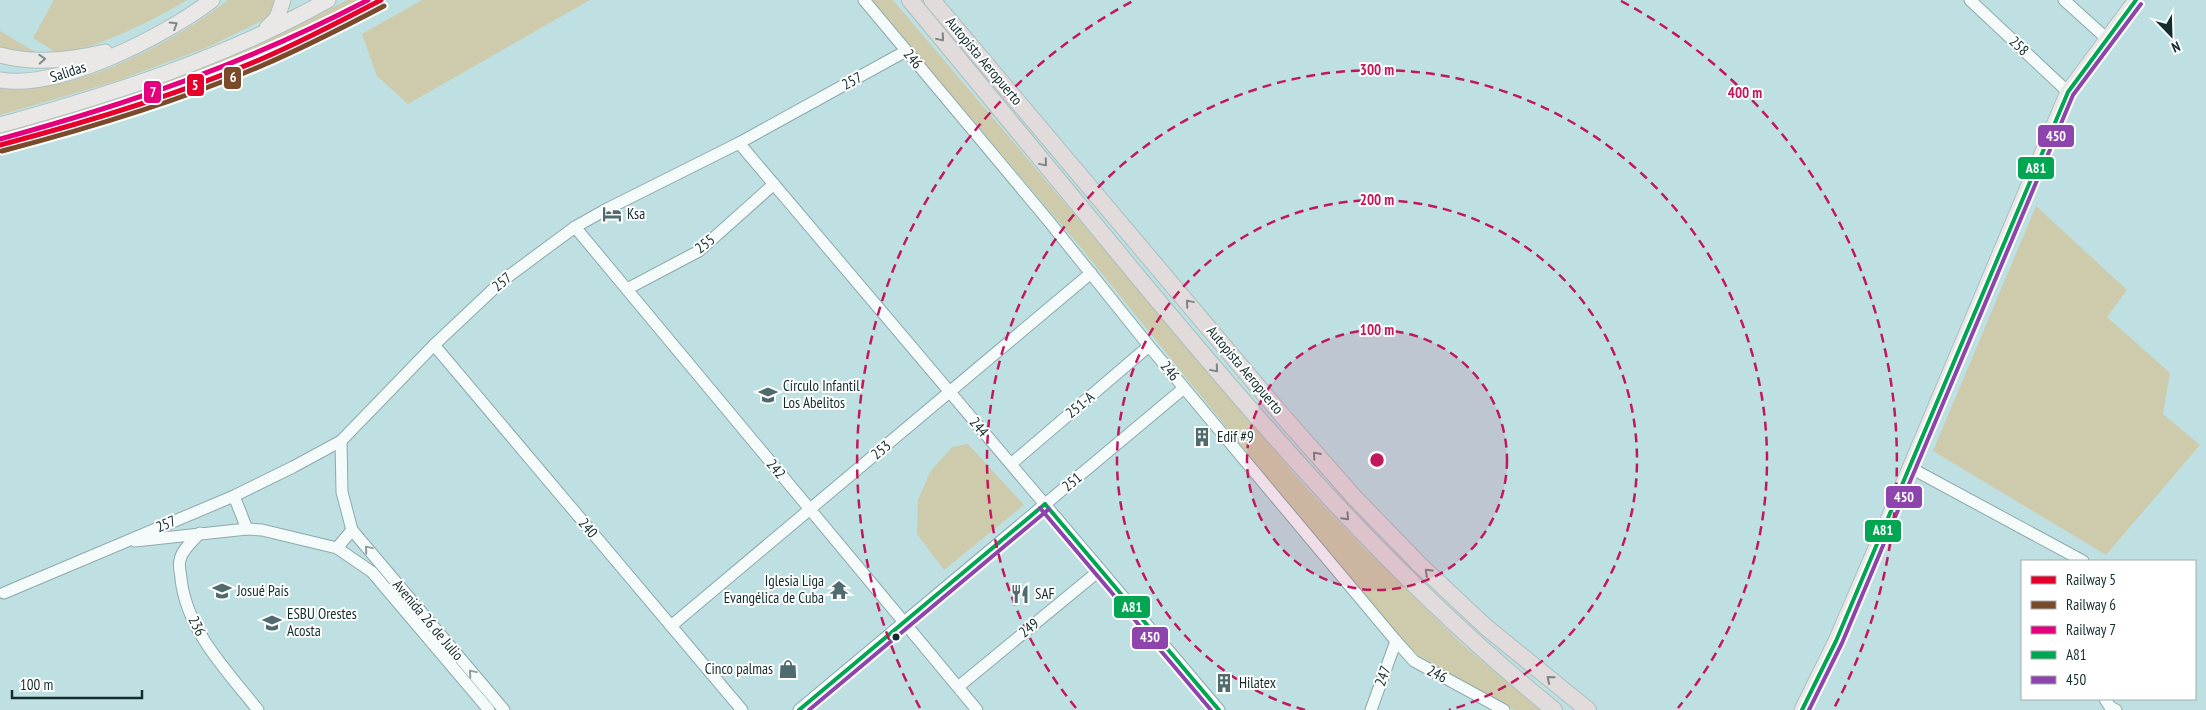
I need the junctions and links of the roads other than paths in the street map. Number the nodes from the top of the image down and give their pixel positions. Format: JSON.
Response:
{"nodes":[{"id":1,"x":212,"y":0,"type":"edge"},
{"id":2,"x":283,"y":0,"type":"edge"},
{"id":3,"x":864,"y":0,"type":"edge"},
{"id":4,"x":910,"y":0,"type":"edge"},
{"id":5,"x":932,"y":0,"type":"edge"},
{"id":6,"x":1970,"y":0,"type":"edge"},
{"id":7,"x":2064,"y":0,"type":"edge"},
{"id":8,"x":2136,"y":0,"type":"edge"},
{"id":9,"x":319,"y":2,"type":"edge"},
{"id":10,"x":263,"y":33,"type":"junction"},
{"id":11,"x":2106,"y":38,"type":"junction"},
{"id":12,"x":133,"y":46,"type":"junction"},
{"id":13,"x":906,"y":51,"type":"junction"},
{"id":14,"x":0,"y":55,"type":"edge"},
{"id":15,"x":0,"y":80,"type":"edge"},
{"id":16,"x":2068,"y":92,"type":"junction"},
{"id":17,"x":0,"y":125,"type":"edge"},
{"id":18,"x":739,"y":143,"type":"junction"},
{"id":19,"x":774,"y":184,"type":"junction"},
{"id":20,"x":576,"y":227,"type":"junction"},
{"id":21,"x":1091,"y":273,"type":"junction"},
{"id":22,"x":626,"y":289,"type":"junction"},
{"id":23,"x":434,"y":345,"type":"junction"},
{"id":24,"x":1149,"y":346,"type":"junction"},
{"id":25,"x":1184,"y":388,"type":"junction"},
{"id":26,"x":950,"y":392,"type":"junction"},
{"id":27,"x":341,"y":441,"type":"junction"},
{"id":28,"x":1011,"y":464,"type":"junction"},
{"id":29,"x":1910,"y":466,"type":"junction"},
{"id":30,"x":234,"y":496,"type":"junction"},
{"id":31,"x":1045,"y":504,"type":"junction"},
{"id":32,"x":809,"y":510,"type":"junction"},
{"id":33,"x":247,"y":529,"type":"junction"},
{"id":34,"x":352,"y":530,"type":"junction"},
{"id":35,"x":200,"y":533,"type":"junction"},
{"id":36,"x":169,"y":538,"type":"junction"},
{"id":37,"x":123,"y":542,"type":"junction"},
{"id":38,"x":337,"y":548,"type":"junction"},
{"id":39,"x":2081,"y":560,"type":"edge"},
{"id":40,"x":179,"y":561,"type":"junction"},
{"id":41,"x":1100,"y":570,"type":"junction"},
{"id":42,"x":4,"y":593,"type":"dead end"},
{"id":43,"x":903,"y":623,"type":"junction"},
{"id":44,"x":671,"y":626,"type":"junction"},
{"id":45,"x":1396,"y":641,"type":"junction"},
{"id":46,"x":958,"y":687,"type":"junction"},
{"id":47,"x":2106,"y":700,"type":"edge"},
{"id":48,"x":258,"y":710,"type":"edge"},
{"id":49,"x":489,"y":710,"type":"edge"},
{"id":50,"x":504,"y":710,"type":"edge"},
{"id":51,"x":742,"y":710,"type":"edge"},
{"id":52,"x":799,"y":710,"type":"edge"},
{"id":53,"x":977,"y":710,"type":"edge"},
{"id":54,"x":1218,"y":710,"type":"edge"},
{"id":55,"x":1371,"y":710,"type":"edge"},
{"id":56,"x":1504,"y":710,"type":"edge"},
{"id":57,"x":1554,"y":710,"type":"edge"},
{"id":58,"x":1588,"y":710,"type":"edge"},
{"id":59,"x":1802,"y":710,"type":"edge"},
{"id":60,"x":2116,"y":710,"type":"edge"}],
"edges":[{"from":12,"to":1,"type":"main road","one_way":true},
{"from":2,"to":10,"type":"main road"},
{"from":3,"to":13,"type":"street","name":"246"},
{"from":4,"to":57,"type":"highway","name":"Autopista Aeropuerto","one_way":true},
{"from":58,"to":5,"type":"highway","name":"Autopista Aeropuerto","one_way":true},
{"from":6,"to":16,"type":"street","name":"258"},
{"from":7,"to":11,"type":"street"},
{"from":8,"to":11,"type":"main road"},
{"from":9,"to":10,"type":"main road"},
{"from":10,"to":17,"type":"main road"},
{"from":11,"to":16,"type":"main road"},
{"from":14,"to":12,"type":"main road","one_way":true},
{"from":12,"to":15,"type":"main road","name":"Salidas"},
{"from":13,"to":18,"type":"street","name":"257"},
{"from":13,"to":21,"type":"street","name":"246"},
{"from":16,"to":29,"type":"main road"},
{"from":18,"to":19,"type":"street","name":"244"},
{"from":18,"to":20,"type":"street","name":"257"},
{"from":19,"to":22,"type":"street","name":"255"},
{"from":19,"to":26,"type":"street","name":"244"},
{"from":20,"to":22,"type":"street","name":"242"},
{"from":20,"to":23,"type":"street","name":"257"},
{"from":21,"to":24,"type":"street","name":"246"},
{"from":21,"to":26,"type":"street","name":"253"},
{"from":22,"to":32,"type":"street","name":"242"},
{"from":23,"to":27,"type":"street","name":"257"},
{"from":23,"to":44,"type":"street","name":"240"},
{"from":24,"to":25,"type":"street","name":"246"},
{"from":24,"to":28,"type":"street","name":"251-A"},
{"from":25,"to":31,"type":"street","name":"251"},
{"from":25,"to":45,"type":"street","name":"246"},
{"from":26,"to":28,"type":"street","name":"244"},
{"from":26,"to":32,"type":"street","name":"253"},
{"from":27,"to":30,"type":"street","name":"257"},
{"from":27,"to":34,"type":"street","name":"Avenida 26 de Julio"},
{"from":28,"to":31,"type":"street","name":"244"},
{"from":29,"to":39,"type":"street"},
{"from":29,"to":59,"type":"main road"},
{"from":30,"to":33,"type":"street"},
{"from":30,"to":37,"type":"street","name":"257"},
{"from":31,"to":41,"type":"street","name":"244"},
{"from":31,"to":43,"type":"street","name":"251"},
{"from":32,"to":43,"type":"street","name":"242"},
{"from":32,"to":44,"type":"street","name":"253"},
{"from":33,"to":35,"type":"street","name":"Avenida 26 de Julio"},
{"from":33,"to":38,"type":"street","name":"Avenida 26 de Julio"},
{"from":34,"to":38,"type":"street"},
{"from":50,"to":34,"type":"street","name":"Avenida 26 de Julio","one_way":true},
{"from":35,"to":36,"type":"street","name":"257"},
{"from":35,"to":40,"type":"street"},
{"from":36,"to":37,"type":"street","name":"257"},
{"from":36,"to":40,"type":"street","name":"236"},
{"from":37,"to":42,"type":"street","name":"257"},
{"from":38,"to":49,"type":"street","name":"Avenida 26 de Julio"},
{"from":40,"to":48,"type":"street","name":"236"},
{"from":41,"to":46,"type":"street","name":"249"},
{"from":41,"to":54,"type":"street","name":"244"},
{"from":43,"to":46,"type":"street","name":"242"},
{"from":43,"to":52,"type":"street","name":"251"},
{"from":44,"to":51,"type":"street","name":"240"},
{"from":45,"to":55,"type":"street","name":"247"},
{"from":45,"to":56,"type":"street","name":"246"},
{"from":46,"to":53,"type":"street","name":"242"},
{"from":47,"to":60,"type":"street"}]}
